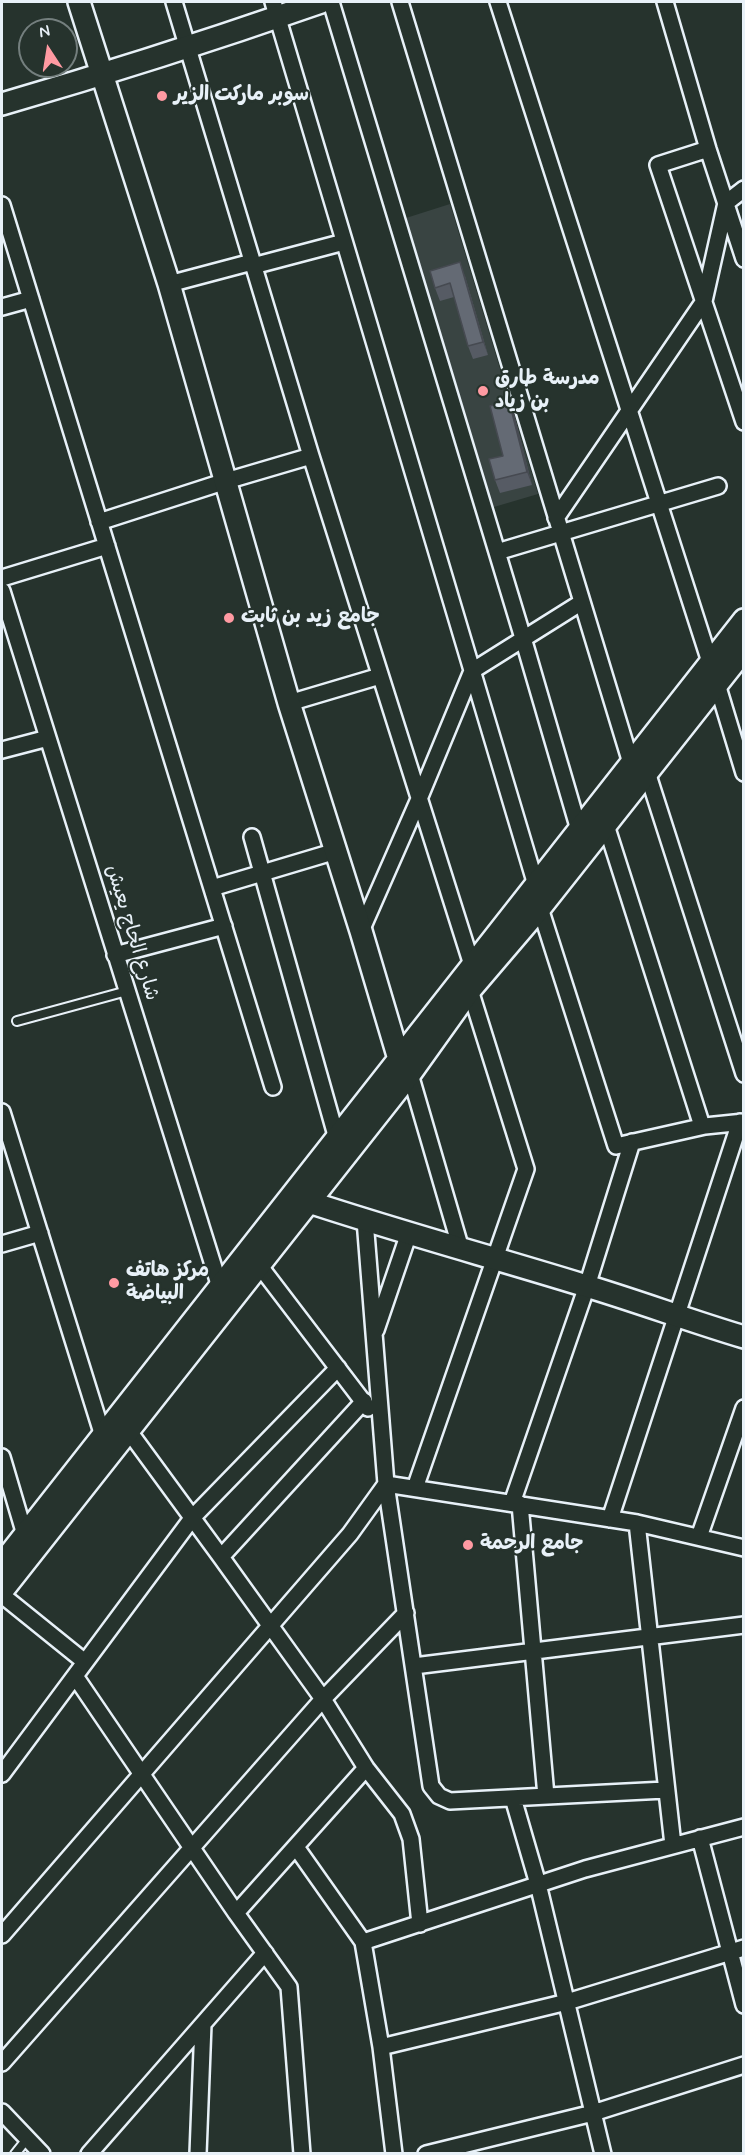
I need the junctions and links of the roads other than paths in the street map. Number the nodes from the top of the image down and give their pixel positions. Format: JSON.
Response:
{"nodes":[{"id":1,"x":79,"y":2,"type":"edge"},
{"id":2,"x":174,"y":2,"type":"edge"},
{"id":3,"x":321,"y":2,"type":"edge"},
{"id":4,"x":332,"y":2,"type":"edge"},
{"id":5,"x":399,"y":2,"type":"edge"},
{"id":6,"x":498,"y":2,"type":"edge"},
{"id":7,"x":665,"y":2,"type":"edge"},
{"id":8,"x":276,"y":9,"type":"edge"},
{"id":9,"x":188,"y":48,"type":"junction"},
{"id":10,"x":102,"y":75,"type":"junction"},
{"id":11,"x":2,"y":104,"type":"edge"},
{"id":12,"x":708,"y":149,"type":"junction"},
{"id":13,"x":744,"y":189,"type":"edge"},
{"id":14,"x":726,"y":203,"type":"junction"},
{"id":15,"x":2,"y":205,"type":"edge"},
{"id":16,"x":345,"y":242,"type":"junction"},
{"id":17,"x":744,"y":259,"type":"edge"},
{"id":18,"x":253,"y":264,"type":"junction"},
{"id":19,"x":169,"y":284,"type":"junction"},
{"id":20,"x":31,"y":298,"type":"junction"},
{"id":21,"x":704,"y":301,"type":"junction"},
{"id":22,"x":2,"y":308,"type":"edge"},
{"id":23,"x":630,"y":411,"type":"junction"},
{"id":24,"x":744,"y":422,"type":"edge"},
{"id":25,"x":310,"y":456,"type":"junction"},
{"id":26,"x":226,"y":481,"type":"junction"},
{"id":27,"x":718,"y":486,"type":"dead end"},
{"id":28,"x":659,"y":504,"type":"junction"},
{"id":29,"x":556,"y":518,"type":"junction"},
{"id":30,"x":99,"y":522,"type":"junction"},
{"id":31,"x":561,"y":533,"type":"junction"},
{"id":32,"x":107,"y":546,"type":"junction"},
{"id":33,"x":497,"y":552,"type":"junction"},
{"id":34,"x":2,"y":578,"type":"edge"},
{"id":35,"x":2,"y":591,"type":"edge"},
{"id":36,"x":582,"y":602,"type":"junction"},
{"id":37,"x":744,"y":620,"type":"edge"},
{"id":38,"x":523,"y":638,"type":"junction"},
{"id":39,"x":744,"y":650,"type":"edge"},
{"id":40,"x":710,"y":662,"type":"junction"},
{"id":41,"x":472,"y":671,"type":"junction"},
{"id":42,"x":380,"y":676,"type":"junction"},
{"id":43,"x":717,"y":684,"type":"junction"},
{"id":44,"x":289,"y":703,"type":"junction"},
{"id":45,"x":48,"y":738,"type":"junction"},
{"id":46,"x":2,"y":750,"type":"edge"},
{"id":47,"x":639,"y":767,"type":"junction"},
{"id":48,"x":744,"y":773,"type":"edge"},
{"id":49,"x":419,"y":799,"type":"junction"},
{"id":50,"x":606,"y":825,"type":"junction"},
{"id":51,"x":579,"y":830,"type":"junction"},
{"id":52,"x":252,"y":837,"type":"dead end"},
{"id":53,"x":336,"y":851,"type":"junction"},
{"id":54,"x":262,"y":873,"type":"junction"},
{"id":55,"x":536,"y":885,"type":"junction"},
{"id":56,"x":212,"y":888,"type":"junction"},
{"id":57,"x":540,"y":908,"type":"junction"},
{"id":58,"x":224,"y":926,"type":"junction"},
{"id":59,"x":361,"y":931,"type":"junction"},
{"id":60,"x":116,"y":955,"type":"junction"},
{"id":61,"x":472,"y":965,"type":"junction"},
{"id":62,"x":470,"y":990,"type":"junction"},
{"id":63,"x":127,"y":991,"type":"junction"},
{"id":64,"x":17,"y":1021,"type":"dead end"},
{"id":65,"x":404,"y":1066,"type":"junction"},
{"id":66,"x":744,"y":1074,"type":"edge"},
{"id":67,"x":273,"y":1087,"type":"dead end"},
{"id":68,"x":2,"y":1112,"type":"edge"},
{"id":69,"x":742,"y":1122,"type":"edge"},
{"id":70,"x":702,"y":1126,"type":"junction"},
{"id":71,"x":337,"y":1138,"type":"junction"},
{"id":72,"x":632,"y":1142,"type":"junction"},
{"id":73,"x":309,"y":1202,"type":"junction"},
{"id":74,"x":365,"y":1220,"type":"junction"},
{"id":75,"x":40,"y":1233,"type":"junction"},
{"id":76,"x":409,"y":1233,"type":"junction"},
{"id":77,"x":2,"y":1244,"type":"edge"},
{"id":78,"x":461,"y":1249,"type":"junction"},
{"id":79,"x":494,"y":1258,"type":"junction"},
{"id":80,"x":259,"y":1265,"type":"junction"},
{"id":81,"x":587,"y":1286,"type":"junction"},
{"id":82,"x":220,"y":1287,"type":"junction"},
{"id":83,"x":675,"y":1316,"type":"junction"},
{"id":84,"x":374,"y":1336,"type":"junction"},
{"id":85,"x":744,"y":1337,"type":"edge"},
{"id":86,"x":338,"y":1368,"type":"junction"},
{"id":87,"x":364,"y":1401,"type":"junction"},
{"id":88,"x":744,"y":1408,"type":"edge"},
{"id":89,"x":381,"y":1427,"type":"junction"},
{"id":90,"x":128,"y":1431,"type":"junction"},
{"id":91,"x":103,"y":1436,"type":"junction"},
{"id":92,"x":2,"y":1457,"type":"edge"},
{"id":93,"x":386,"y":1484,"type":"junction"},
{"id":94,"x":415,"y":1488,"type":"junction"},
{"id":95,"x":516,"y":1503,"type":"junction"},
{"id":96,"x":193,"y":1518,"type":"junction"},
{"id":97,"x":610,"y":1519,"type":"junction"},
{"id":98,"x":637,"y":1523,"type":"junction"},
{"id":99,"x":25,"y":1535,"type":"junction"},
{"id":100,"x":699,"y":1537,"type":"junction"},
{"id":101,"x":744,"y":1548,"type":"edge"},
{"id":102,"x":221,"y":1557,"type":"junction"},
{"id":103,"x":2,"y":1564,"type":"edge"},
{"id":104,"x":2,"y":1593,"type":"edge"},
{"id":105,"x":406,"y":1613,"type":"junction"},
{"id":106,"x":744,"y":1625,"type":"edge"},
{"id":107,"x":270,"y":1627,"type":"junction"},
{"id":108,"x":650,"y":1638,"type":"junction"},
{"id":109,"x":533,"y":1651,"type":"junction"},
{"id":110,"x":85,"y":1662,"type":"junction"},
{"id":111,"x":414,"y":1666,"type":"junction"},
{"id":112,"x":75,"y":1676,"type":"junction"},
{"id":113,"x":323,"y":1699,"type":"junction"},
{"id":114,"x":366,"y":1768,"type":"junction"},
{"id":115,"x":2,"y":1774,"type":"edge"},
{"id":116,"x":142,"y":1774,"type":"junction"},
{"id":117,"x":665,"y":1790,"type":"junction"},
{"id":118,"x":546,"y":1796,"type":"junction"},
{"id":119,"x":513,"y":1798,"type":"junction"},
{"id":120,"x":744,"y":1827,"type":"edge"},
{"id":121,"x":700,"y":1838,"type":"junction"},
{"id":122,"x":673,"y":1845,"type":"junction"},
{"id":123,"x":192,"y":1847,"type":"junction"},
{"id":124,"x":296,"y":1847,"type":"junction"},
{"id":125,"x":538,"y":1884,"type":"junction"},
{"id":126,"x":236,"y":1913,"type":"junction"},
{"id":127,"x":420,"y":1924,"type":"junction"},
{"id":128,"x":2,"y":1935,"type":"edge"},
{"id":129,"x":363,"y":1942,"type":"junction"},
{"id":130,"x":737,"y":1950,"type":"edge"},
{"id":131,"x":265,"y":1953,"type":"junction"},
{"id":132,"x":567,"y":2002,"type":"junction"},
{"id":133,"x":744,"y":2005,"type":"edge"},
{"id":134,"x":203,"y":2024,"type":"junction"},
{"id":135,"x":381,"y":2047,"type":"junction"},
{"id":136,"x":2,"y":2062,"type":"edge"},
{"id":137,"x":744,"y":2065,"type":"edge"},
{"id":138,"x":2,"y":2112,"type":"edge"},
{"id":139,"x":593,"y":2113,"type":"junction"},
{"id":140,"x":27,"y":2139,"type":"junction"},
{"id":141,"x":15,"y":2154,"type":"edge"},
{"id":142,"x":42,"y":2154,"type":"edge"},
{"id":143,"x":89,"y":2154,"type":"edge"},
{"id":144,"x":198,"y":2154,"type":"edge"},
{"id":145,"x":302,"y":2154,"type":"edge"},
{"id":146,"x":394,"y":2154,"type":"edge"},
{"id":147,"x":426,"y":2154,"type":"edge"},
{"id":148,"x":603,"y":2154,"type":"edge"}],
"edges":[{"from":1,"to":10,"type":"main road"},
{"from":2,"to":9,"type":"street"},
{"from":3,"to":8,"type":"main road"},
{"from":4,"to":33,"type":"street"},
{"from":5,"to":29,"type":"street"},
{"from":6,"to":23,"type":"street"},
{"from":7,"to":12,"type":"street"},
{"from":8,"to":9,"type":"main road"},
{"from":8,"to":16,"type":"street"},
{"from":9,"to":10,"type":"main road"},
{"from":9,"to":18,"type":"street"},
{"from":10,"to":11,"type":"main road"},
{"from":10,"to":19,"type":"main road"},
{"from":12,"to":14,"type":"street"},
{"from":12,"to":21,"type":"street"},
{"from":13,"to":14,"type":"street"},
{"from":14,"to":17,"type":"street"},
{"from":14,"to":21,"type":"street"},
{"from":15,"to":20,"type":"street"},
{"from":16,"to":18,"type":"street"},
{"from":16,"to":41,"type":"street"},
{"from":18,"to":19,"type":"street"},
{"from":18,"to":25,"type":"street"},
{"from":19,"to":26,"type":"main road"},
{"from":20,"to":22,"type":"street"},
{"from":20,"to":30,"type":"street"},
{"from":21,"to":23,"type":"street"},
{"from":21,"to":24,"type":"street"},
{"from":23,"to":28,"type":"street"},
{"from":23,"to":29,"type":"street"},
{"from":25,"to":26,"type":"street"},
{"from":25,"to":42,"type":"street"},
{"from":26,"to":30,"type":"street"},
{"from":26,"to":44,"type":"main road"},
{"from":27,"to":28,"type":"street"},
{"from":28,"to":31,"type":"street"},
{"from":28,"to":40,"type":"street"},
{"from":29,"to":31,"type":"street"},
{"from":30,"to":32,"type":"street"},
{"from":31,"to":33,"type":"street"},
{"from":31,"to":36,"type":"street"},
{"from":32,"to":34,"type":"street"},
{"from":32,"to":56,"type":"street"},
{"from":33,"to":38,"type":"street"},
{"from":35,"to":45,"type":"street","name":"شارع الحاج يعيش"},
{"from":36,"to":38,"type":"street"},
{"from":36,"to":47,"type":"street"},
{"from":37,"to":40,"type":"main road"},
{"from":38,"to":41,"type":"street"},
{"from":38,"to":51,"type":"street"},
{"from":39,"to":43,"type":"main road"},
{"from":40,"to":47,"type":"main road"},
{"from":41,"to":49,"type":"street"},
{"from":41,"to":55,"type":"street"},
{"from":42,"to":44,"type":"street"},
{"from":42,"to":49,"type":"street"},
{"from":43,"to":47,"type":"main road"},
{"from":43,"to":48,"type":"street"},
{"from":44,"to":53,"type":"main road"},
{"from":45,"to":46,"type":"street"},
{"from":45,"to":60,"type":"street","name":"شارع الحاج يعيش"},
{"from":47,"to":50,"type":"main road"},
{"from":47,"to":51,"type":"main road"},
{"from":47,"to":66,"type":"street"},
{"from":49,"to":59,"type":"street"},
{"from":49,"to":61,"type":"street"},
{"from":50,"to":57,"type":"main road"},
{"from":50,"to":70,"type":"street"},
{"from":51,"to":55,"type":"main road"},
{"from":52,"to":54,"type":"street"},
{"from":53,"to":54,"type":"street"},
{"from":53,"to":59,"type":"main road"},
{"from":54,"to":56,"type":"street"},
{"from":54,"to":71,"type":"street"},
{"from":55,"to":61,"type":"main road"},
{"from":56,"to":58,"type":"street"},
{"from":57,"to":62,"type":"main road"},
{"from":57,"to":72,"type":"street"},
{"from":58,"to":60,"type":"street"},
{"from":58,"to":67,"type":"street"},
{"from":59,"to":65,"type":"main road"},
{"from":60,"to":63,"type":"street","name":"شارع الحاج يعيش"},
{"from":61,"to":65,"type":"main road"},
{"from":62,"to":65,"type":"main road"},
{"from":62,"to":79,"type":"street"},
{"from":63,"to":64,"type":"lane"},
{"from":63,"to":82,"type":"street","name":"شارع الحاج يعيش"},
{"from":65,"to":71,"type":"main road"},
{"from":65,"to":73,"type":"main road"},
{"from":65,"to":78,"type":"street"},
{"from":68,"to":75,"type":"street"},
{"from":69,"to":70,"type":"street"},
{"from":69,"to":83,"type":"street"},
{"from":70,"to":72,"type":"street"},
{"from":71,"to":82,"type":"main road"},
{"from":72,"to":81,"type":"street"},
{"from":73,"to":74,"type":"main road"},
{"from":73,"to":80,"type":"main road"},
{"from":74,"to":76,"type":"main road"},
{"from":74,"to":84,"type":"street"},
{"from":75,"to":77,"type":"street"},
{"from":75,"to":91,"type":"street"},
{"from":76,"to":78,"type":"main road"},
{"from":76,"to":84,"type":"street"},
{"from":78,"to":79,"type":"main road"},
{"from":79,"to":81,"type":"main road"},
{"from":79,"to":94,"type":"street"},
{"from":80,"to":86,"type":"street"},
{"from":80,"to":90,"type":"main road"},
{"from":81,"to":83,"type":"main road"},
{"from":81,"to":95,"type":"street"},
{"from":82,"to":91,"type":"main road"},
{"from":83,"to":85,"type":"main road"},
{"from":83,"to":97,"type":"street"},
{"from":84,"to":89,"type":"street"},
{"from":86,"to":87,"type":"street"},
{"from":86,"to":96,"type":"street"},
{"from":87,"to":89,"type":"street"},
{"from":87,"to":102,"type":"street"},
{"from":88,"to":100,"type":"street"},
{"from":89,"to":93,"type":"street"},
{"from":90,"to":96,"type":"street"},
{"from":90,"to":104,"type":"main road"},
{"from":91,"to":99,"type":"main road"},
{"from":92,"to":99,"type":"street"},
{"from":93,"to":94,"type":"street"},
{"from":93,"to":105,"type":"street"},
{"from":93,"to":107,"type":"street"},
{"from":94,"to":95,"type":"street"},
{"from":95,"to":97,"type":"street"},
{"from":95,"to":109,"type":"street"},
{"from":96,"to":102,"type":"street"},
{"from":96,"to":110,"type":"street"},
{"from":97,"to":98,"type":"street"},
{"from":98,"to":100,"type":"street"},
{"from":98,"to":108,"type":"street"},
{"from":99,"to":103,"type":"main road"},
{"from":100,"to":101,"type":"street"},
{"from":102,"to":107,"type":"street"},
{"from":104,"to":110,"type":"street"},
{"from":105,"to":111,"type":"street"},
{"from":105,"to":113,"type":"street"},
{"from":106,"to":108,"type":"street"},
{"from":107,"to":113,"type":"street"},
{"from":107,"to":116,"type":"street"},
{"from":108,"to":109,"type":"street"},
{"from":108,"to":117,"type":"street"},
{"from":109,"to":111,"type":"street"},
{"from":109,"to":118,"type":"street"},
{"from":110,"to":112,"type":"street"},
{"from":111,"to":119,"type":"street"},
{"from":112,"to":115,"type":"street"},
{"from":112,"to":116,"type":"street"},
{"from":113,"to":114,"type":"street"},
{"from":113,"to":123,"type":"street"},
{"from":114,"to":124,"type":"street"},
{"from":114,"to":127,"type":"street"},
{"from":116,"to":123,"type":"street"},
{"from":116,"to":128,"type":"street"},
{"from":117,"to":118,"type":"street"},
{"from":117,"to":122,"type":"street"},
{"from":118,"to":119,"type":"street"},
{"from":119,"to":125,"type":"street"},
{"from":120,"to":121,"type":"street"},
{"from":121,"to":122,"type":"street"},
{"from":121,"to":130,"type":"street"},
{"from":122,"to":125,"type":"street"},
{"from":123,"to":126,"type":"street"},
{"from":123,"to":136,"type":"street"},
{"from":124,"to":126,"type":"street"},
{"from":124,"to":129,"type":"street"},
{"from":125,"to":127,"type":"street"},
{"from":125,"to":132,"type":"street"},
{"from":126,"to":131,"type":"street"},
{"from":127,"to":129,"type":"street"},
{"from":129,"to":135,"type":"street"},
{"from":130,"to":132,"type":"street"},
{"from":130,"to":133,"type":"street"},
{"from":131,"to":134,"type":"street"},
{"from":131,"to":145,"type":"street"},
{"from":132,"to":135,"type":"street"},
{"from":132,"to":139,"type":"street"},
{"from":134,"to":143,"type":"street"},
{"from":134,"to":144,"type":"street"},
{"from":135,"to":146,"type":"street"},
{"from":137,"to":139,"type":"street"},
{"from":138,"to":140,"type":"street"},
{"from":139,"to":147,"type":"street"},
{"from":139,"to":148,"type":"street"},
{"from":140,"to":141,"type":"lane"},
{"from":140,"to":142,"type":"street"}]}
